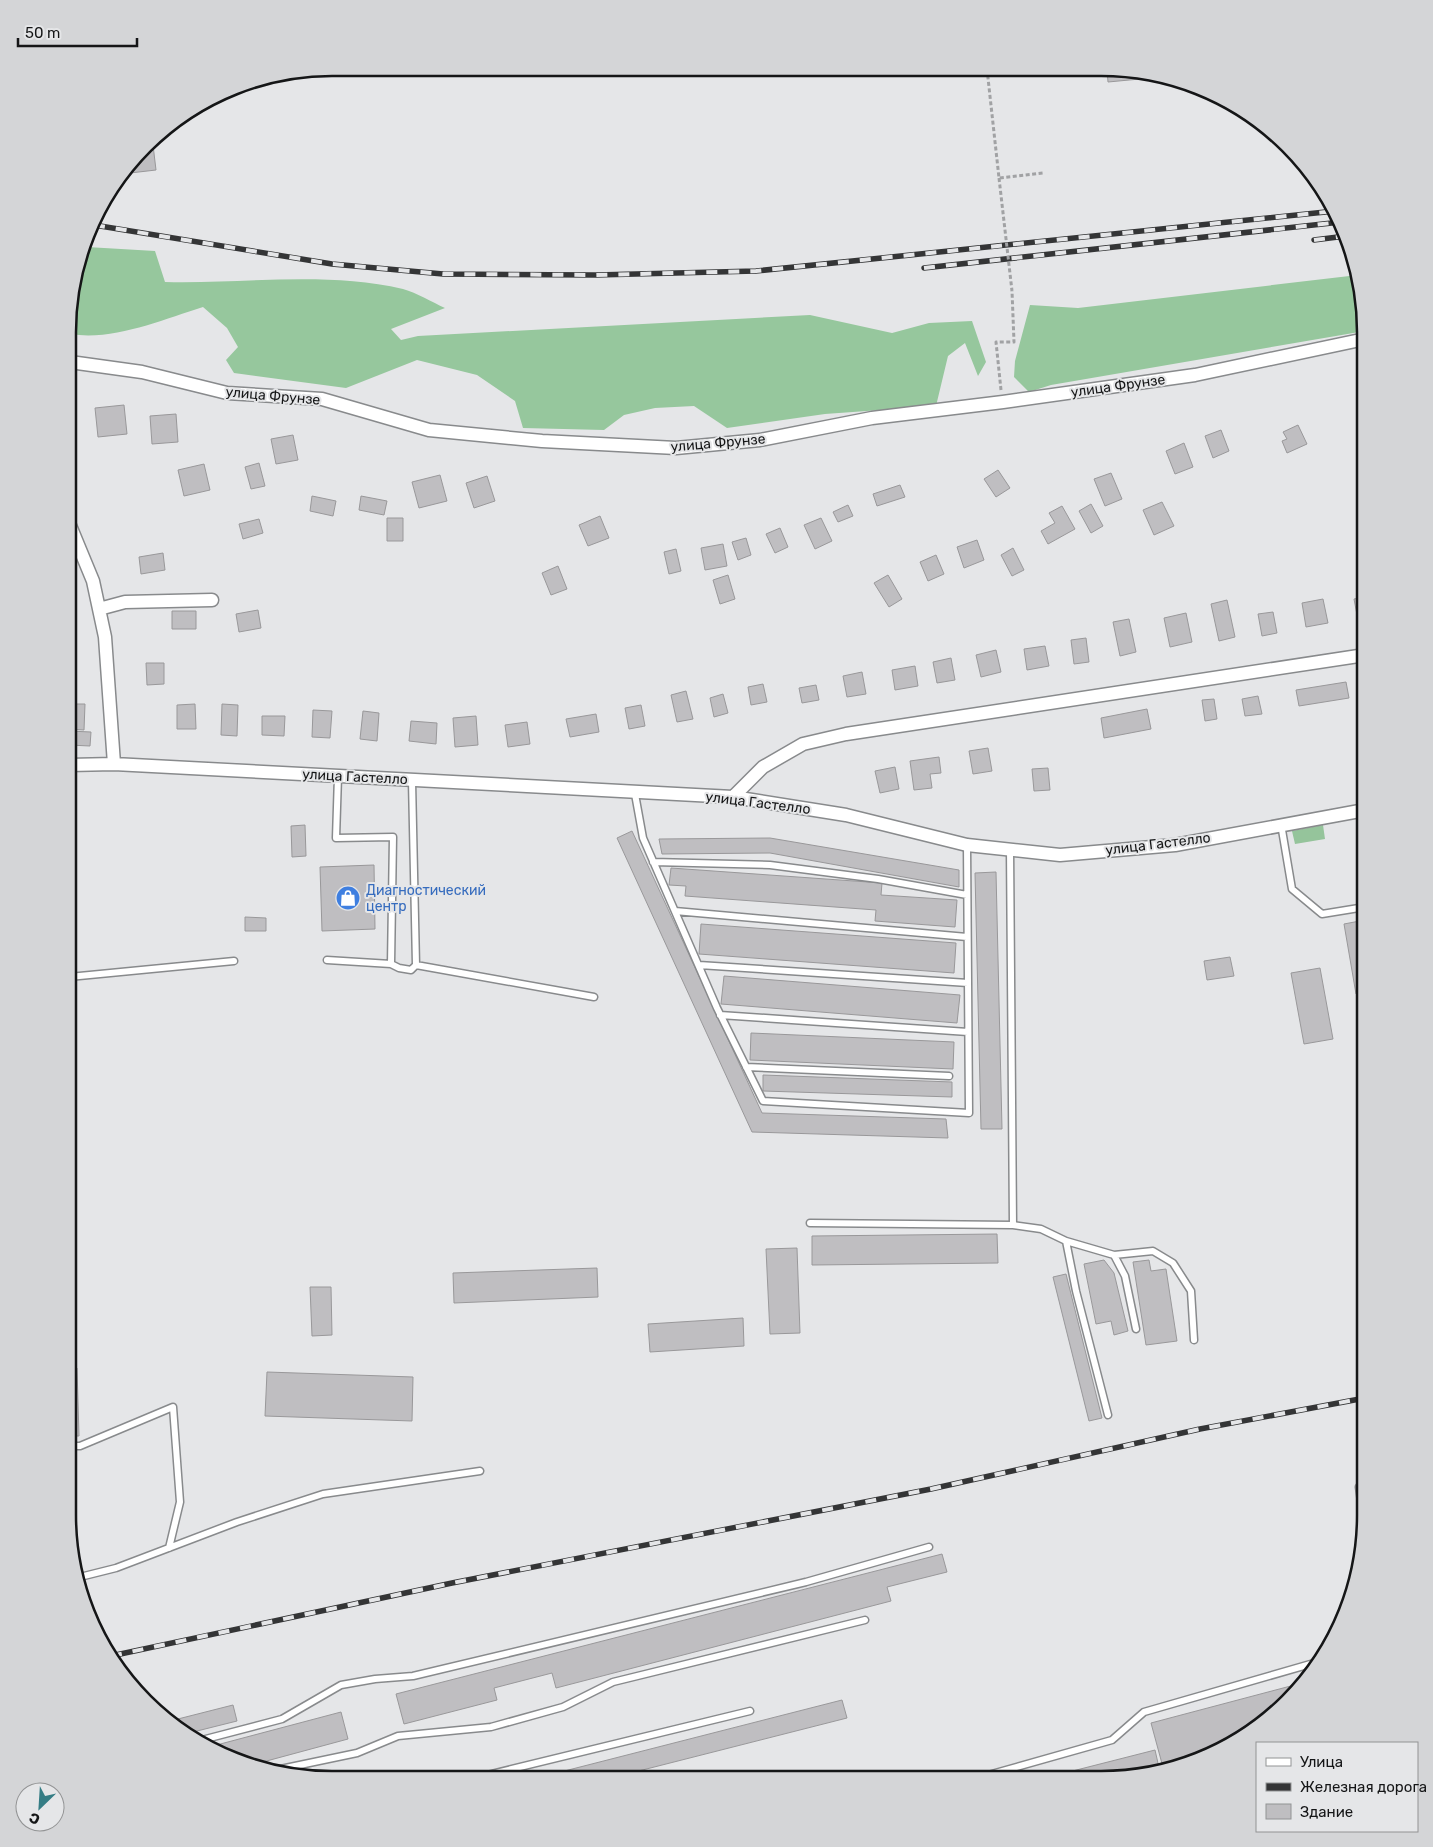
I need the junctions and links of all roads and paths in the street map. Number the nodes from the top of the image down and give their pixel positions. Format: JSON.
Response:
{"nodes":[{"id":1,"x":988,"y":76,"type":"edge"},
{"id":2,"x":1043,"y":173,"type":"dead end"},
{"id":3,"x":999,"y":178,"type":"junction"},
{"id":4,"x":1357,"y":341,"type":"edge"},
{"id":5,"x":76,"y":363,"type":"edge"},
{"id":6,"x":1003,"y":402,"type":"junction"},
{"id":7,"x":76,"y":541,"type":"edge"},
{"id":8,"x":212,"y":600,"type":"dead end"},
{"id":9,"x":99,"y":609,"type":"junction"},
{"id":10,"x":1357,"y":656,"type":"edge"},
{"id":11,"x":114,"y":764,"type":"junction"},
{"id":12,"x":76,"y":765,"type":"edge"},
{"id":13,"x":338,"y":776,"type":"junction"},
{"id":14,"x":412,"y":781,"type":"junction"},
{"id":15,"x":635,"y":794,"type":"junction"},
{"id":16,"x":733,"y":797,"type":"junction"},
{"id":17,"x":1357,"y":811,"type":"edge"},
{"id":18,"x":1282,"y":824,"type":"junction"},
{"id":19,"x":967,"y":845,"type":"junction"},
{"id":20,"x":1010,"y":849,"type":"junction"},
{"id":21,"x":653,"y":862,"type":"junction"},
{"id":22,"x":967,"y":895,"type":"junction"},
{"id":23,"x":1357,"y":908,"type":"edge"},
{"id":24,"x":675,"y":910,"type":"junction"},
{"id":25,"x":968,"y":937,"type":"junction"},
{"id":26,"x":327,"y":960,"type":"dead end"},
{"id":27,"x":234,"y":961,"type":"dead end"},
{"id":28,"x":391,"y":964,"type":"junction"},
{"id":29,"x":416,"y":965,"type":"junction"},
{"id":30,"x":699,"y":965,"type":"junction"},
{"id":31,"x":76,"y":976,"type":"edge"},
{"id":32,"x":968,"y":983,"type":"junction"},
{"id":33,"x":594,"y":997,"type":"dead end"},
{"id":34,"x":720,"y":1015,"type":"junction"},
{"id":35,"x":968,"y":1032,"type":"junction"},
{"id":36,"x":746,"y":1067,"type":"junction"},
{"id":37,"x":949,"y":1076,"type":"dead end"},
{"id":38,"x":810,"y":1224,"type":"dead end"},
{"id":39,"x":1013,"y":1225,"type":"junction"},
{"id":40,"x":1066,"y":1241,"type":"junction"},
{"id":41,"x":1114,"y":1255,"type":"junction"},
{"id":42,"x":1136,"y":1329,"type":"dead end"},
{"id":43,"x":1194,"y":1340,"type":"dead end"},
{"id":44,"x":1108,"y":1415,"type":"dead end"},
{"id":45,"x":76,"y":1446,"type":"edge"},
{"id":46,"x":480,"y":1471,"type":"dead end"},
{"id":47,"x":929,"y":1547,"type":"dead end"},
{"id":48,"x":169,"y":1548,"type":"junction"},
{"id":49,"x":84,"y":1576,"type":"edge"},
{"id":50,"x":865,"y":1620,"type":"dead end"},
{"id":51,"x":1309,"y":1665,"type":"edge"},
{"id":52,"x":750,"y":1711,"type":"dead end"},
{"id":53,"x":208,"y":1738,"type":"edge"},
{"id":54,"x":289,"y":1767,"type":"edge"},
{"id":55,"x":504,"y":1771,"type":"edge"},
{"id":56,"x":1002,"y":1771,"type":"edge"}],
"edges":[{"from":1,"to":3,"type":"path"},
{"from":2,"to":3,"type":"path"},
{"from":3,"to":6,"type":"path","bridge":true},
{"from":4,"to":6,"type":"street","name":"улица Фрунзе"},
{"from":5,"to":6,"type":"street","name":"улица Фрунзе"},
{"from":7,"to":9,"type":"street"},
{"from":8,"to":9,"type":"street"},
{"from":9,"to":11,"type":"street"},
{"from":10,"to":16,"type":"street"},
{"from":11,"to":12,"type":"street","name":"улица Гастелло"},
{"from":11,"to":13,"type":"street","name":"улица Гастелло"},
{"from":13,"to":14,"type":"street","name":"улица Гастелло"},
{"from":13,"to":28,"type":"lane"},
{"from":14,"to":15,"type":"street","name":"улица Гастелло"},
{"from":14,"to":29,"type":"lane"},
{"from":15,"to":16,"type":"street","name":"улица Гастелло"},
{"from":15,"to":21,"type":"lane"},
{"from":16,"to":19,"type":"street","name":"улица Гастелло"},
{"from":17,"to":18,"type":"street","name":"улица Гастелло"},
{"from":18,"to":20,"type":"street","name":"улица Гастелло"},
{"from":18,"to":23,"type":"lane"},
{"from":19,"to":20,"type":"street","name":"улица Гастелло"},
{"from":19,"to":22,"type":"lane"},
{"from":20,"to":39,"type":"lane"},
{"from":21,"to":22,"type":"lane"},
{"from":21,"to":24,"type":"lane"},
{"from":22,"to":25,"type":"lane"},
{"from":24,"to":25,"type":"lane"},
{"from":24,"to":30,"type":"lane"},
{"from":25,"to":32,"type":"lane"},
{"from":26,"to":28,"type":"lane"},
{"from":27,"to":31,"type":"lane"},
{"from":28,"to":29,"type":"lane"},
{"from":29,"to":33,"type":"lane"},
{"from":30,"to":32,"type":"lane"},
{"from":30,"to":34,"type":"lane"},
{"from":32,"to":35,"type":"lane"},
{"from":34,"to":35,"type":"lane"},
{"from":34,"to":36,"type":"lane"},
{"from":35,"to":36,"type":"lane"},
{"from":36,"to":37,"type":"lane"},
{"from":38,"to":39,"type":"lane"},
{"from":39,"to":40,"type":"lane"},
{"from":40,"to":41,"type":"lane"},
{"from":40,"to":44,"type":"lane"},
{"from":41,"to":42,"type":"lane"},
{"from":41,"to":43,"type":"lane"},
{"from":45,"to":48,"type":"lane"},
{"from":46,"to":48,"type":"lane"},
{"from":47,"to":53,"type":"lane"},
{"from":48,"to":49,"type":"lane"},
{"from":50,"to":54,"type":"lane"},
{"from":51,"to":56,"type":"lane"},
{"from":52,"to":55,"type":"lane"}]}
